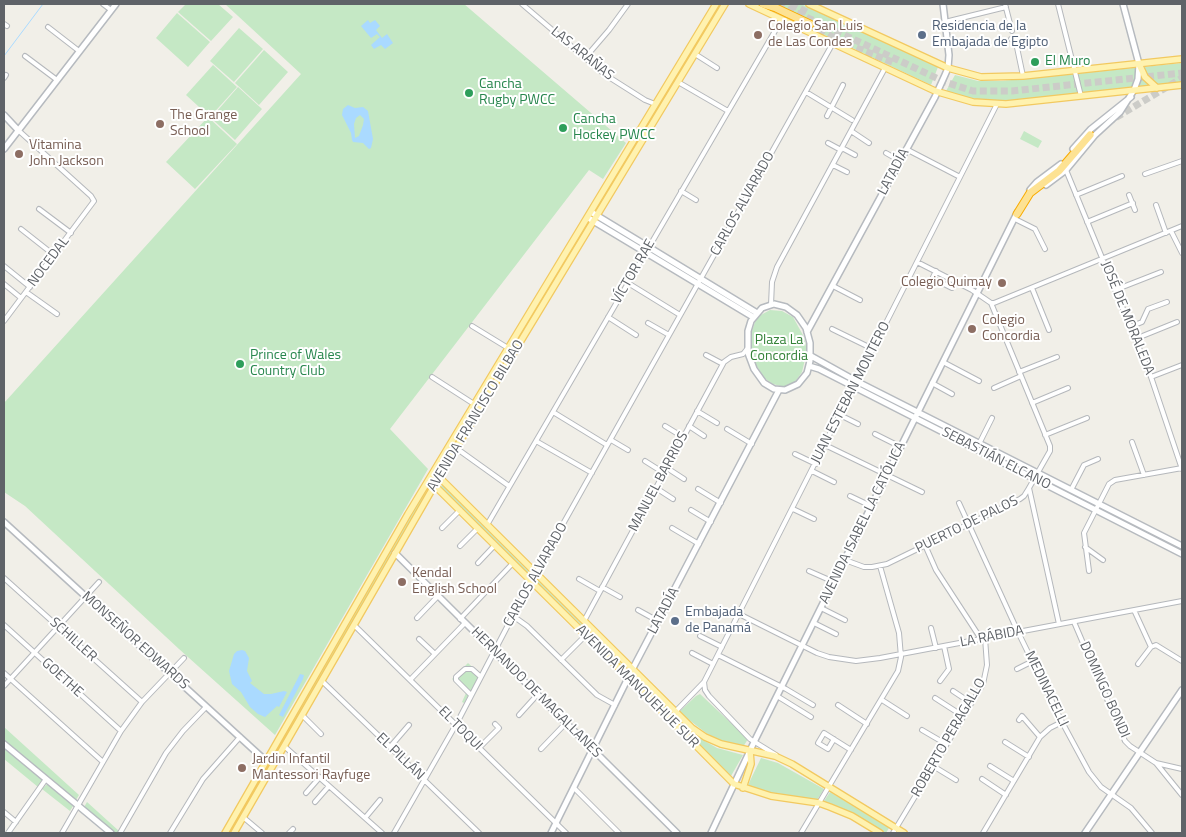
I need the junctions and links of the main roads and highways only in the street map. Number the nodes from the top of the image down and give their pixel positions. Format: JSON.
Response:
{"nodes":[{"id":1,"x":716,"y":4,"type":"edge"},
{"id":2,"x":725,"y":4,"type":"edge"},
{"id":3,"x":749,"y":4,"type":"edge"},
{"id":4,"x":763,"y":4,"type":"edge"},
{"id":5,"x":809,"y":4,"type":"tunnel mouth"},
{"id":6,"x":810,"y":24,"type":"tunnel mouth"},
{"id":7,"x":1182,"y":59,"type":"edge"},
{"id":8,"x":1139,"y":64,"type":"junction"},
{"id":9,"x":1182,"y":85,"type":"edge"},
{"id":10,"x":1157,"y":88,"type":"junction"},
{"id":11,"x":655,"y":104,"type":"junction"},
{"id":12,"x":656,"y":120,"type":"junction"},
{"id":13,"x":1090,"y":135,"type":"tunnel mouth"},
{"id":14,"x":1016,"y":216,"type":"road end"},
{"id":15,"x":433,"y":472,"type":"junction"},
{"id":16,"x":439,"y":478,"type":"junction"},
{"id":17,"x":429,"y":480,"type":"junction"},
{"id":18,"x":434,"y":485,"type":"junction"},
{"id":19,"x":390,"y":544,"type":"junction"},
{"id":20,"x":395,"y":553,"type":"junction"},
{"id":21,"x":750,"y":751,"type":"junction"},
{"id":22,"x":266,"y":760,"type":"junction"},
{"id":23,"x":268,"y":774,"type":"junction"},
{"id":24,"x":743,"y":788,"type":"junction"},
{"id":25,"x":894,"y":831,"type":"edge"},
{"id":26,"x":225,"y":833,"type":"edge"},
{"id":27,"x":234,"y":833,"type":"edge"},
{"id":28,"x":880,"y":833,"type":"edge"},
{"id":29,"x":904,"y":833,"type":"edge"}],
"edges":[{"from":1,"to":11,"type":"main road","name":"AVENIDA FRANCISCO BILBAO"},
{"from":2,"to":12,"type":"main road","name":"AVENIDA FRANCISCO BILBAO"},
{"from":3,"to":10,"type":"main road"},
{"from":4,"to":6,"type":"highway"},
{"from":5,"to":8,"type":"main road"},
{"from":7,"to":8,"type":"main road"},
{"from":8,"to":10,"type":"main road"},
{"from":9,"to":10,"type":"main road"},
{"from":11,"to":12,"type":"main road"},
{"from":11,"to":15,"type":"main road","name":"AVENIDA FRANCISCO BILBAO"},
{"from":12,"to":16,"type":"main road","name":"AVENIDA FRANCISCO BILBAO"},
{"from":13,"to":14,"type":"highway"},
{"from":15,"to":16,"type":"main road","name":"AVENIDA MANQUEHUE SUR"},
{"from":15,"to":17,"type":"main road","name":"AVENIDA FRANCISCO BILBAO"},
{"from":16,"to":18,"type":"main road","name":"AVENIDA FRANCISCO BILBAO"},
{"from":16,"to":21,"type":"main road","name":"AVENIDA MANQUEHUE SUR"},
{"from":17,"to":18,"type":"main road","name":"AVENIDA MANQUEHUE SUR"},
{"from":17,"to":19,"type":"main road","name":"AVENIDA FRANCISCO BILBAO"},
{"from":18,"to":20,"type":"main road","name":"AVENIDA FRANCISCO BILBAO"},
{"from":18,"to":24,"type":"main road","name":"AVENIDA MANQUEHUE SUR"},
{"from":19,"to":20,"type":"main road"},
{"from":19,"to":22,"type":"main road","name":"AVENIDA FRANCISCO BILBAO"},
{"from":20,"to":23,"type":"main road","name":"AVENIDA FRANCISCO BILBAO"},
{"from":21,"to":24,"type":"main road"},
{"from":21,"to":25,"type":"main road","name":"AVENIDA MANQUEHUE SUR"},
{"from":22,"to":23,"type":"main road"},
{"from":22,"to":26,"type":"main road","name":"AVENIDA FRANCISCO BILBAO"},
{"from":23,"to":27,"type":"main road","name":"AVENIDA FRANCISCO BILBAO"},
{"from":24,"to":28,"type":"main road","name":"AVENIDA MANQUEHUE SUR"},
{"from":25,"to":29,"type":"main road","name":"AVENIDA MANQUEHUE SUR"}]}
